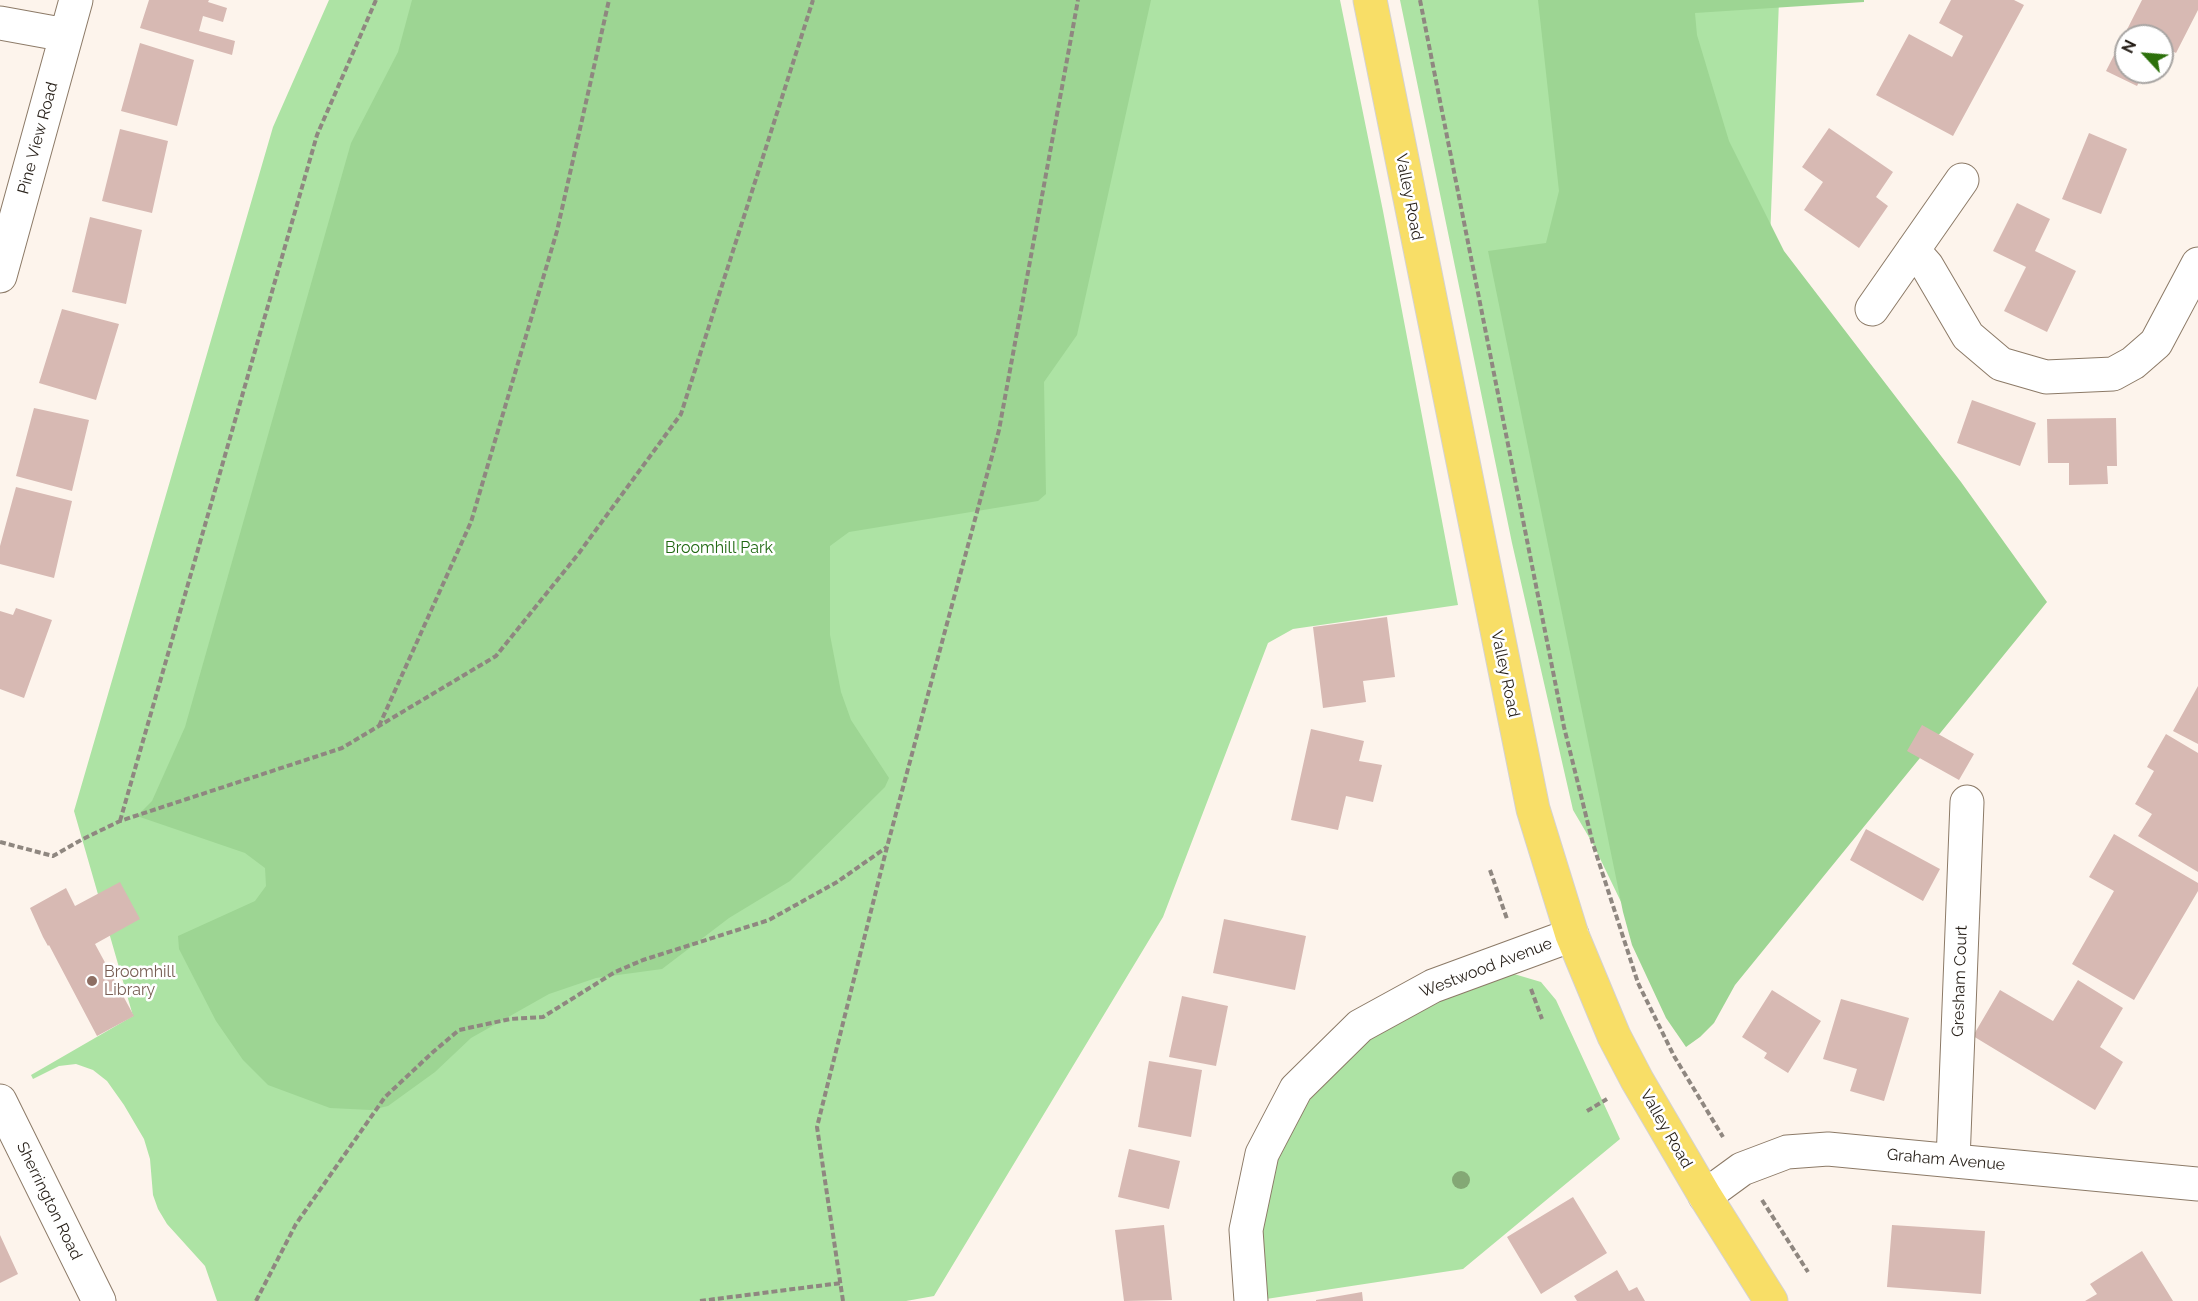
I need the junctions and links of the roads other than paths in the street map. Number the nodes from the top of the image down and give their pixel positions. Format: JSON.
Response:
{"nodes":[{"id":1,"x":76,"y":0,"type":"edge"},
{"id":2,"x":1370,"y":0,"type":"edge"},
{"id":3,"x":0,"y":22,"type":"edge"},
{"id":4,"x":66,"y":35,"type":"junction"},
{"id":5,"x":1962,"y":180,"type":"dead end"},
{"id":6,"x":1913,"y":250,"type":"junction"},
{"id":7,"x":2198,"y":264,"type":"edge"},
{"id":8,"x":0,"y":276,"type":"edge"},
{"id":9,"x":1872,"y":309,"type":"dead end"},
{"id":10,"x":1967,"y":802,"type":"dead end"},
{"id":11,"x":1572,"y":935,"type":"junction"},
{"id":12,"x":0,"y":1101,"type":"edge"},
{"id":13,"x":1953,"y":1161,"type":"junction"},
{"id":14,"x":2198,"y":1184,"type":"edge"},
{"id":15,"x":1705,"y":1196,"type":"junction"},
{"id":16,"x":99,"y":1301,"type":"edge"},
{"id":17,"x":1251,"y":1301,"type":"edge"},
{"id":18,"x":1771,"y":1301,"type":"edge"}],
"edges":[{"from":1,"to":4,"type":"street","name":"Pine View Road"},
{"from":2,"to":11,"type":"main road","name":"Valley Road"},
{"from":3,"to":4,"type":"street"},
{"from":4,"to":8,"type":"street","name":"Pine View Road"},
{"from":5,"to":6,"type":"street"},
{"from":6,"to":7,"type":"street"},
{"from":6,"to":9,"type":"street"},
{"from":10,"to":13,"type":"street","name":"Gresham Court"},
{"from":11,"to":15,"type":"main road","name":"Valley Road"},
{"from":11,"to":17,"type":"street","name":"Westwood Avenue"},
{"from":12,"to":16,"type":"street","name":"Sherrington Road"},
{"from":13,"to":14,"type":"street","name":"Graham Avenue"},
{"from":13,"to":15,"type":"street","name":"Graham Avenue"},
{"from":15,"to":18,"type":"main road","name":"Valley Road"}]}
